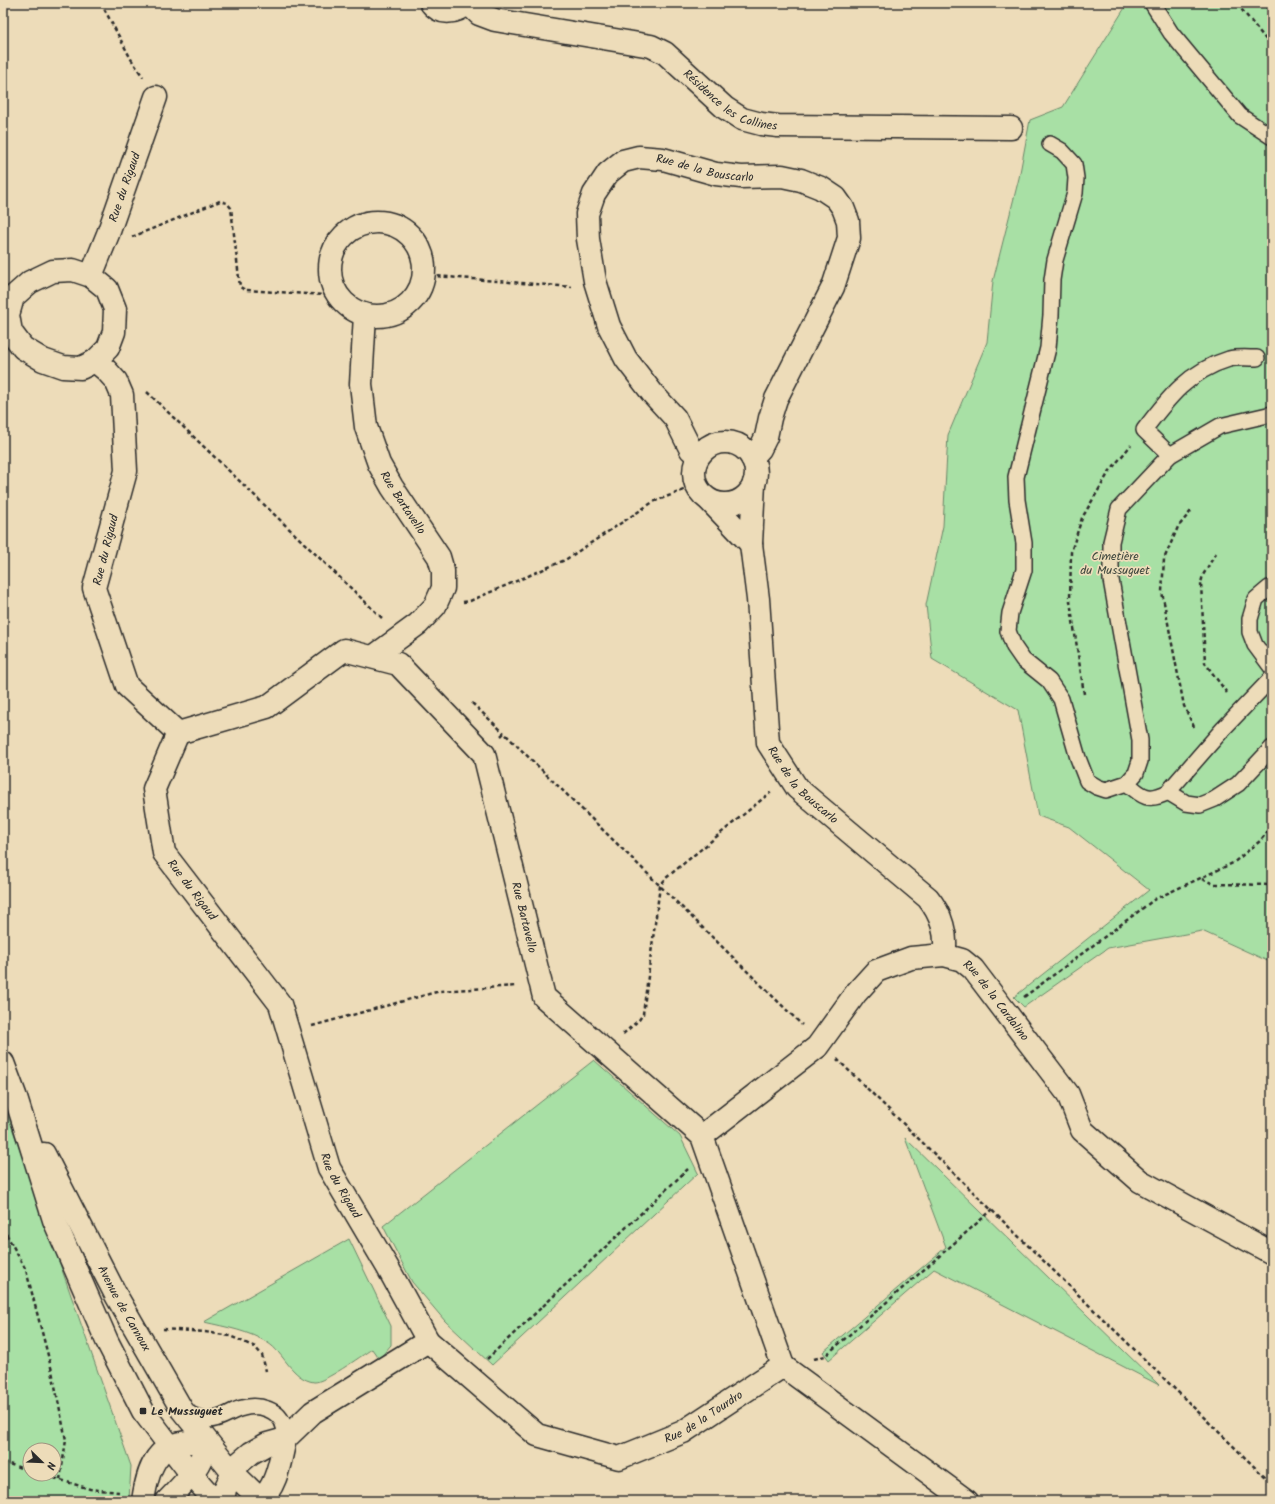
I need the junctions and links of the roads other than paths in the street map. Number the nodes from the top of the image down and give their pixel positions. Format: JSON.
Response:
{"nodes":[{"id":1,"x":431,"y":3,"type":"edge"},
{"id":2,"x":468,"y":3,"type":"edge"},
{"id":3,"x":1152,"y":3,"type":"edge"},
{"id":4,"x":156,"y":97,"type":"road end"},
{"id":5,"x":1011,"y":128,"type":"dead end"},
{"id":6,"x":1272,"y":137,"type":"edge"},
{"id":7,"x":1050,"y":144,"type":"dead end"},
{"id":8,"x":91,"y":276,"type":"junction"},
{"id":9,"x":365,"y":315,"type":"junction"},
{"id":10,"x":1257,"y":358,"type":"dead end"},
{"id":11,"x":95,"y":361,"type":"junction"},
{"id":12,"x":1272,"y":414,"type":"edge"},
{"id":13,"x":1170,"y":455,"type":"junction"},
{"id":14,"x":699,"y":456,"type":"junction"},
{"id":15,"x":752,"y":458,"type":"junction"},
{"id":16,"x":754,"y":483,"type":"junction"},
{"id":17,"x":702,"y":493,"type":"junction"},
{"id":18,"x":751,"y":544,"type":"junction"},
{"id":19,"x":1272,"y":588,"type":"edge"},
{"id":20,"x":374,"y":657,"type":"junction"},
{"id":21,"x":1272,"y":668,"type":"edge"},
{"id":22,"x":1272,"y":678,"type":"edge"},
{"id":23,"x":178,"y":733,"type":"junction"},
{"id":24,"x":1272,"y":748,"type":"edge"},
{"id":25,"x":1127,"y":783,"type":"junction"},
{"id":26,"x":1168,"y":792,"type":"junction"},
{"id":27,"x":944,"y":956,"type":"junction"},
{"id":28,"x":3,"y":1063,"type":"edge"},
{"id":29,"x":15,"y":1095,"type":"junction"},
{"id":30,"x":705,"y":1143,"type":"junction"},
{"id":31,"x":1272,"y":1253,"type":"edge"},
{"id":32,"x":428,"y":1341,"type":"junction"},
{"id":33,"x":783,"y":1366,"type":"junction"},
{"id":34,"x":182,"y":1410,"type":"junction"},
{"id":35,"x":285,"y":1439,"type":"junction"},
{"id":36,"x":207,"y":1442,"type":"junction"},
{"id":37,"x":170,"y":1446,"type":"junction"},
{"id":38,"x":233,"y":1474,"type":"junction"},
{"id":39,"x":192,"y":1475,"type":"junction"},
{"id":40,"x":144,"y":1494,"type":"edge"},
{"id":41,"x":260,"y":1500,"type":"edge"},
{"id":42,"x":167,"y":1501,"type":"edge"},
{"id":43,"x":215,"y":1501,"type":"edge"},
{"id":44,"x":223,"y":1501,"type":"edge"},
{"id":45,"x":967,"y":1501,"type":"edge"}],
"edges":[{"from":1,"to":2,"type":"street","name":"Résidence les Collines"},
{"from":2,"to":5,"type":"street","name":"Résidence les Collines"},
{"from":3,"to":6,"type":"lane"},
{"from":4,"to":8,"type":"street","name":"Rue du Rigaud"},
{"from":7,"to":25,"type":"lane"},
{"from":8,"to":11,"type":"street"},
{"from":8,"to":11,"type":"street"},
{"from":9,"to":9,"type":"street"},
{"from":9,"to":20,"type":"street","name":"Rue Bartavello"},
{"from":10,"to":13,"type":"lane"},
{"from":11,"to":23,"type":"street","name":"Rue du Rigaud"},
{"from":12,"to":13,"type":"lane"},
{"from":13,"to":25,"type":"lane"},
{"from":14,"to":15,"type":"street"},
{"from":14,"to":15,"type":"street","name":"Rue de la Bouscarlo"},
{"from":14,"to":17,"type":"street"},
{"from":15,"to":16,"type":"street"},
{"from":16,"to":17,"type":"street"},
{"from":16,"to":18,"type":"street","name":"Rue de la Bouscarlo"},
{"from":17,"to":18,"type":"street"},
{"from":18,"to":27,"type":"street","name":"Rue de la Bouscarlo"},
{"from":19,"to":21,"type":"lane"},
{"from":20,"to":23,"type":"street"},
{"from":20,"to":30,"type":"street","name":"Rue Bartavello"},
{"from":22,"to":26,"type":"lane"},
{"from":23,"to":32,"type":"street","name":"Rue du Rigaud"},
{"from":24,"to":26,"type":"lane"},
{"from":25,"to":26,"type":"lane"},
{"from":27,"to":30,"type":"street","name":"Rue de la Cardalino"},
{"from":27,"to":31,"type":"street","name":"Rue de la Cardalino"},
{"from":28,"to":29,"type":"street","name":"Avenue de Carnoux"},
{"from":29,"to":34,"type":"street","name":"Avenue de Carnoux"},
{"from":29,"to":37,"type":"street","name":"Avenue de Carnoux"},
{"from":30,"to":33,"type":"street"},
{"from":32,"to":33,"type":"street","name":"Rue de la Tourdro"},
{"from":32,"to":35,"type":"street"},
{"from":33,"to":45,"type":"street"},
{"from":34,"to":35,"type":"lane"},
{"from":34,"to":36,"type":"street","name":"Avenue de Carnoux"},
{"from":35,"to":38,"type":"street"},
{"from":35,"to":41,"type":"street"},
{"from":36,"to":37,"type":"street"},
{"from":36,"to":38,"type":"street","name":"Avenue de Carnoux"},
{"from":36,"to":39,"type":"street"},
{"from":37,"to":39,"type":"street","name":"Avenue de Carnoux"},
{"from":37,"to":40,"type":"street"},
{"from":38,"to":41,"type":"street","name":"Avenue de Carnoux"},
{"from":38,"to":44,"type":"street"},
{"from":39,"to":42,"type":"street"},
{"from":39,"to":43,"type":"street","name":"Avenue de Carnoux"}]}
